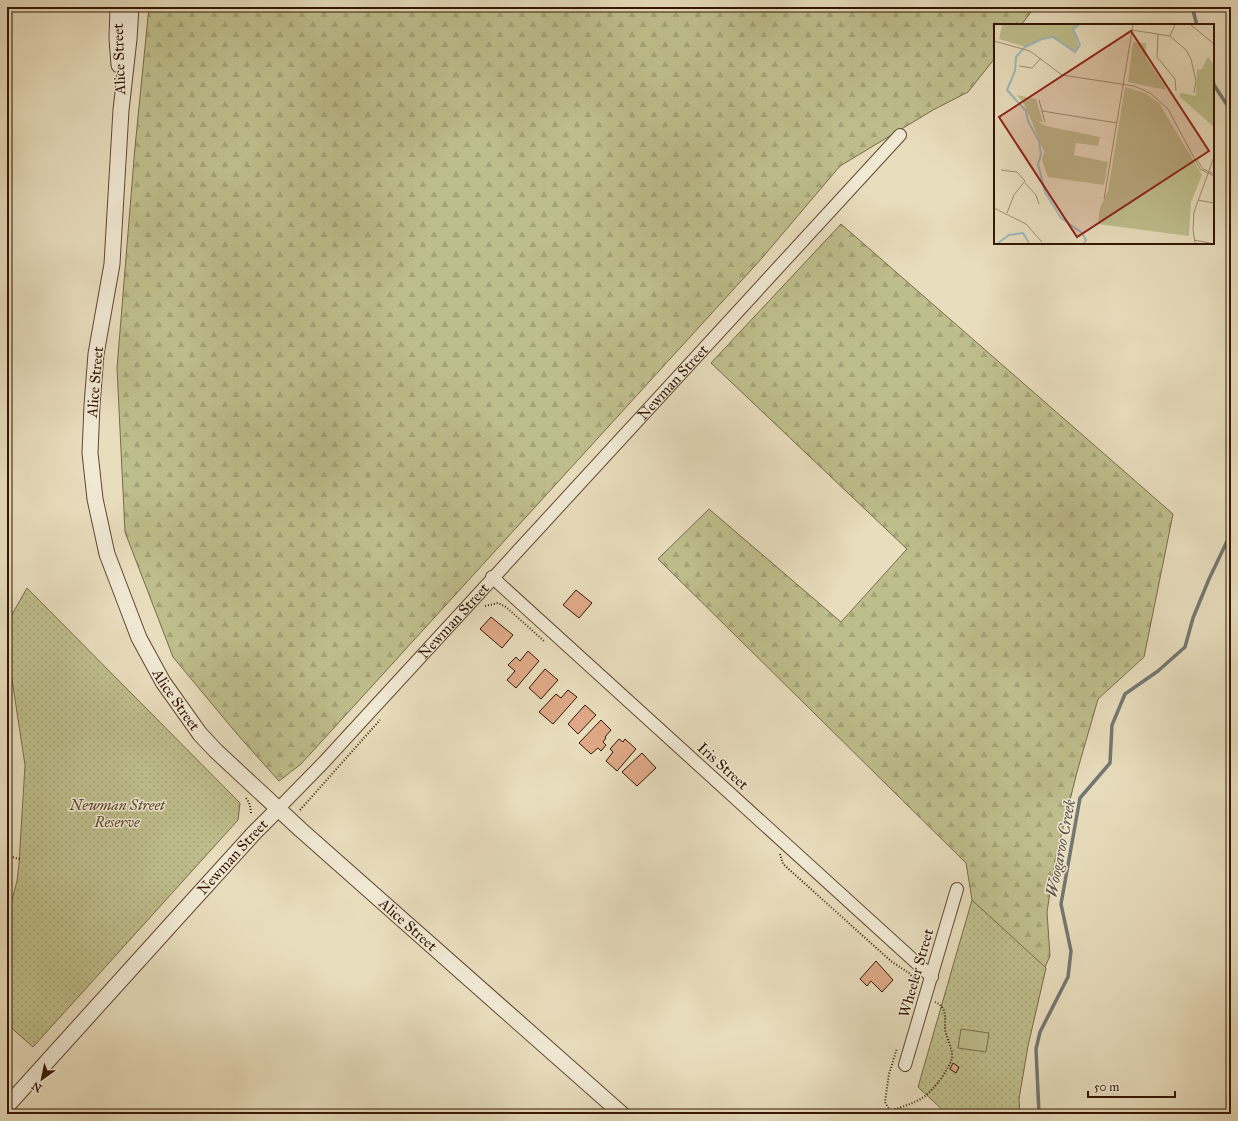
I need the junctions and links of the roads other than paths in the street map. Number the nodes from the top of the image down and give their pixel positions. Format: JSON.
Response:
{"nodes":[{"id":1,"x":118,"y":7,"type":"edge"},
{"id":2,"x":131,"y":7,"type":"edge"},
{"id":3,"x":121,"y":110,"type":"junction"},
{"id":4,"x":900,"y":135,"type":"dead end"},
{"id":5,"x":492,"y":577,"type":"junction"},
{"id":6,"x":279,"y":808,"type":"junction"},
{"id":7,"x":957,"y":889,"type":"dead end"},
{"id":8,"x":932,"y":977,"type":"junction"},
{"id":9,"x":905,"y":1065,"type":"dead end"},
{"id":10,"x":7,"y":1106,"type":"edge"},
{"id":11,"x":622,"y":1114,"type":"edge"}],
"edges":[{"from":1,"to":3,"type":"street","name":"Alice Street"},
{"from":2,"to":3,"type":"street","name":"Alice Street"},
{"from":3,"to":6,"type":"street","name":"Alice Street"},
{"from":4,"to":5,"type":"street","name":"Newman Street"},
{"from":5,"to":6,"type":"street","name":"Newman Street"},
{"from":5,"to":8,"type":"street","name":"Iris Street"},
{"from":6,"to":10,"type":"street","name":"Newman Street"},
{"from":6,"to":11,"type":"street","name":"Alice Street"},
{"from":7,"to":8,"type":"street","name":"Wheeler Street"},
{"from":8,"to":9,"type":"street","name":"Wheeler Street"}]}
